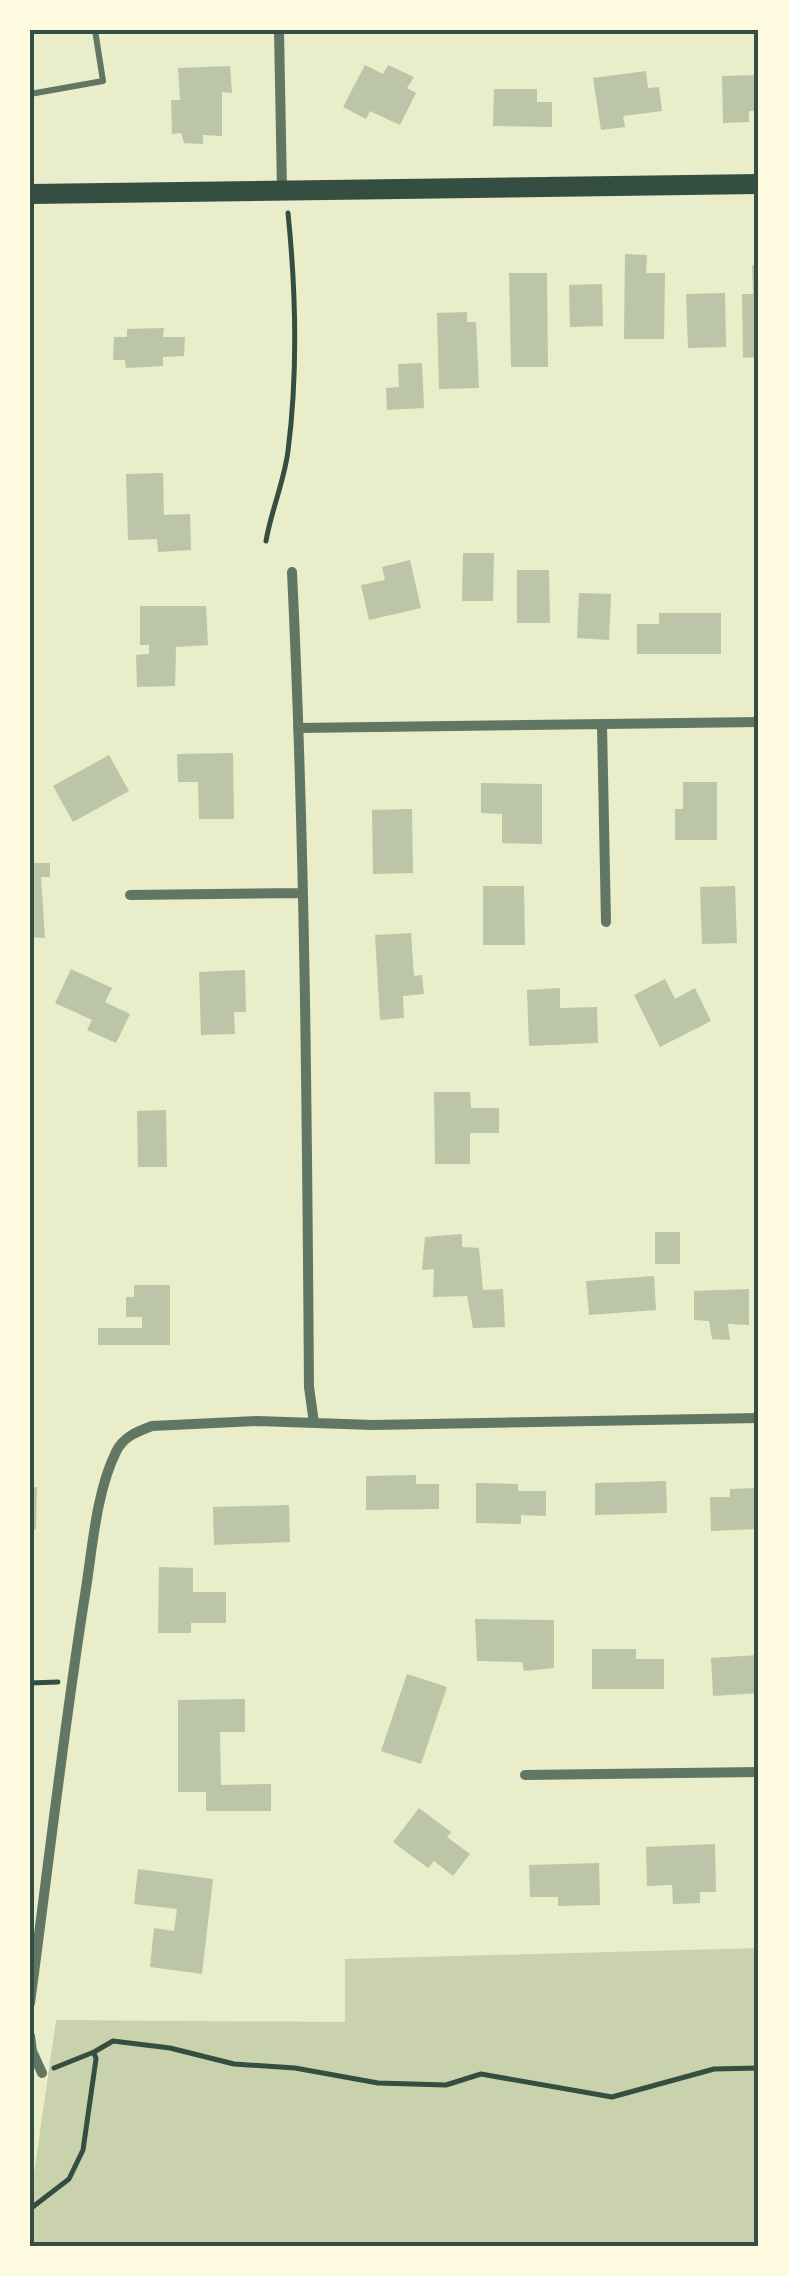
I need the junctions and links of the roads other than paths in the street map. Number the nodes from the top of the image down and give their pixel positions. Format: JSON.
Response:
{"nodes":[{"id":1,"x":95,"y":30,"type":"edge"},
{"id":2,"x":279,"y":30,"type":"edge"},
{"id":3,"x":30,"y":94,"type":"edge"},
{"id":4,"x":759,"y":184,"type":"edge"},
{"id":5,"x":30,"y":194,"type":"edge"},
{"id":6,"x":284,"y":198,"type":"junction"},
{"id":7,"x":292,"y":572,"type":"dead end"},
{"id":8,"x":759,"y":722,"type":"edge"},
{"id":9,"x":602,"y":725,"type":"junction"},
{"id":10,"x":298,"y":728,"type":"junction"},
{"id":11,"x":302,"y":893,"type":"junction"},
{"id":12,"x":130,"y":896,"type":"dead end"},
{"id":13,"x":606,"y":922,"type":"dead end"},
{"id":14,"x":759,"y":1418,"type":"edge"},
{"id":15,"x":314,"y":1423,"type":"junction"},
{"id":16,"x":759,"y":1772,"type":"edge"},
{"id":17,"x":525,"y":1775,"type":"dead end"},
{"id":18,"x":30,"y":2003,"type":"edge"},
{"id":19,"x":30,"y":2036,"type":"edge"},
{"id":20,"x":42,"y":2074,"type":"road end"}],
"edges":[{"from":1,"to":3,"type":"lane"},
{"from":2,"to":6,"type":"street"},
{"from":4,"to":6,"type":"main road"},
{"from":5,"to":6,"type":"main road"},
{"from":7,"to":10,"type":"street"},
{"from":8,"to":9,"type":"street"},
{"from":9,"to":10,"type":"street"},
{"from":9,"to":13,"type":"street"},
{"from":10,"to":11,"type":"street"},
{"from":11,"to":12,"type":"street"},
{"from":11,"to":15,"type":"street"},
{"from":14,"to":15,"type":"street"},
{"from":15,"to":18,"type":"street"},
{"from":16,"to":17,"type":"street"},
{"from":19,"to":20,"type":"street"}]}
